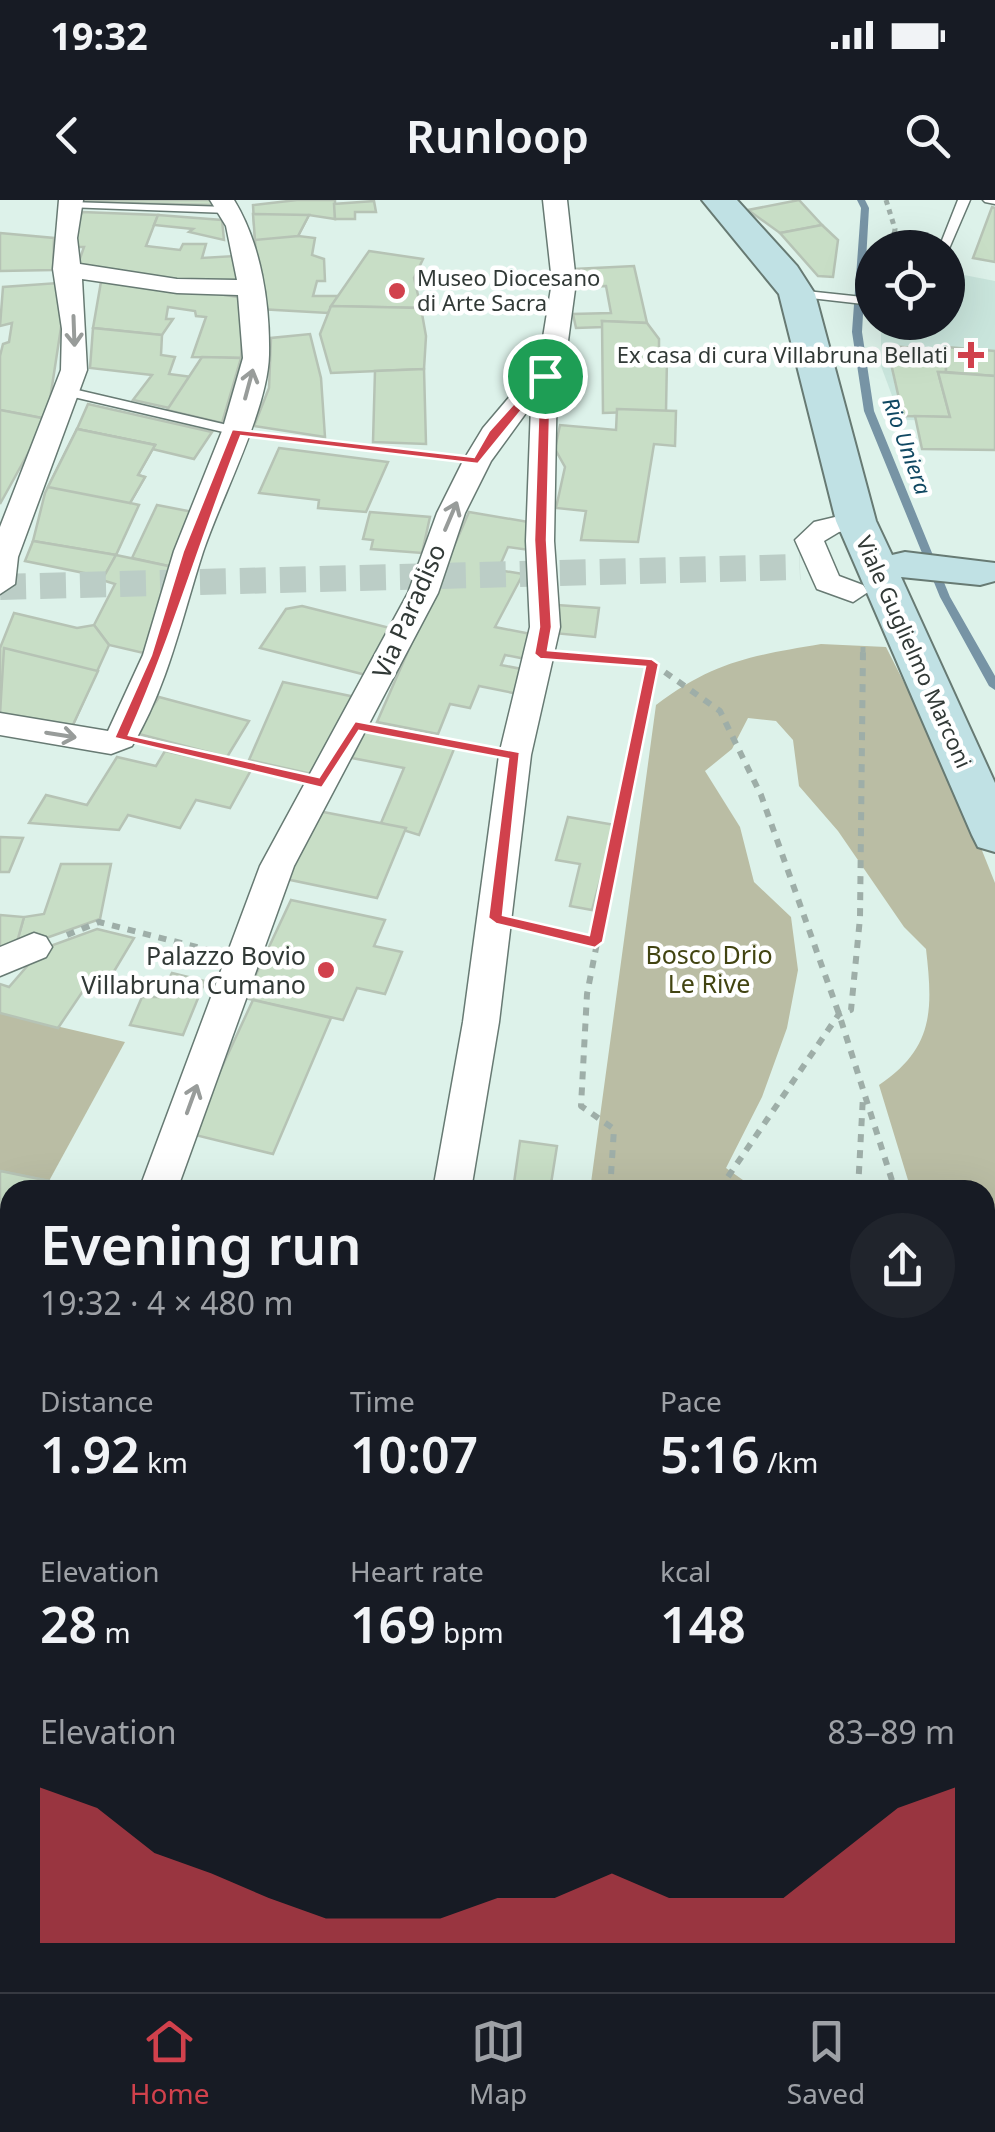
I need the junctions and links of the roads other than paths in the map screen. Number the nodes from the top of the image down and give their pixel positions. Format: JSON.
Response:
{"nodes":[{"id":1,"x":555,"y":200,"type":"edge"},
{"id":2,"x":719,"y":200,"type":"edge"},
{"id":3,"x":964,"y":200,"type":"edge"},
{"id":4,"x":70,"y":202,"type":"edge"},
{"id":5,"x":225,"y":205,"type":"edge"},
{"id":6,"x":952,"y":230,"type":"edge"},
{"id":7,"x":66,"y":270,"type":"junction"},
{"id":8,"x":250,"y":288,"type":"junction"},
{"id":9,"x":815,"y":296,"type":"junction"},
{"id":10,"x":855,"y":300,"type":"edge"},
{"id":11,"x":545,"y":376,"type":"junction"},
{"id":12,"x":69,"y":392,"type":"junction"},
{"id":13,"x":236,"y":432,"type":"junction"},
{"id":14,"x":856,"y":521,"type":"junction"},
{"id":15,"x":1,"y":567,"type":"edge"},
{"id":16,"x":886,"y":572,"type":"junction"},
{"id":17,"x":981,"y":572,"type":"edge"},
{"id":18,"x":0,"y":724,"type":"edge"},
{"id":19,"x":995,"y":836,"type":"edge"},
{"id":20,"x":34,"y":947,"type":"dead end"},
{"id":21,"x":0,"y":962,"type":"edge"},
{"id":22,"x":162,"y":1180,"type":"edge"},
{"id":23,"x":454,"y":1180,"type":"edge"}],
"edges":[{"from":1,"to":11,"type":"street","name":"Via Paradiso"},
{"from":2,"to":9,"type":"street","name":"Viale Guglielmo Marconi"},
{"from":3,"to":6,"type":"lane"},
{"from":4,"to":5,"type":"lane"},
{"from":4,"to":7,"type":"street"},
{"from":5,"to":8,"type":"street"},
{"from":7,"to":8,"type":"street"},
{"from":7,"to":12,"type":"street","one_way":true},
{"from":13,"to":8,"type":"street","one_way":true},
{"from":9,"to":10,"type":"lane"},
{"from":9,"to":14,"type":"street","name":"Viale Guglielmo Marconi"},
{"from":22,"to":11,"type":"street","name":"Via Paradiso","one_way":true},
{"from":11,"to":23,"type":"street"},
{"from":12,"to":13,"type":"lane"},
{"from":12,"to":15,"type":"street"},
{"from":18,"to":13,"type":"street","one_way":true},
{"from":14,"to":16,"type":"street","name":"Viale Guglielmo Marconi"},
{"from":14,"to":16,"type":"street"},
{"from":16,"to":17,"type":"street"},
{"from":16,"to":19,"type":"street","name":"Viale Guglielmo Marconi"},
{"from":20,"to":21,"type":"street"}]}
